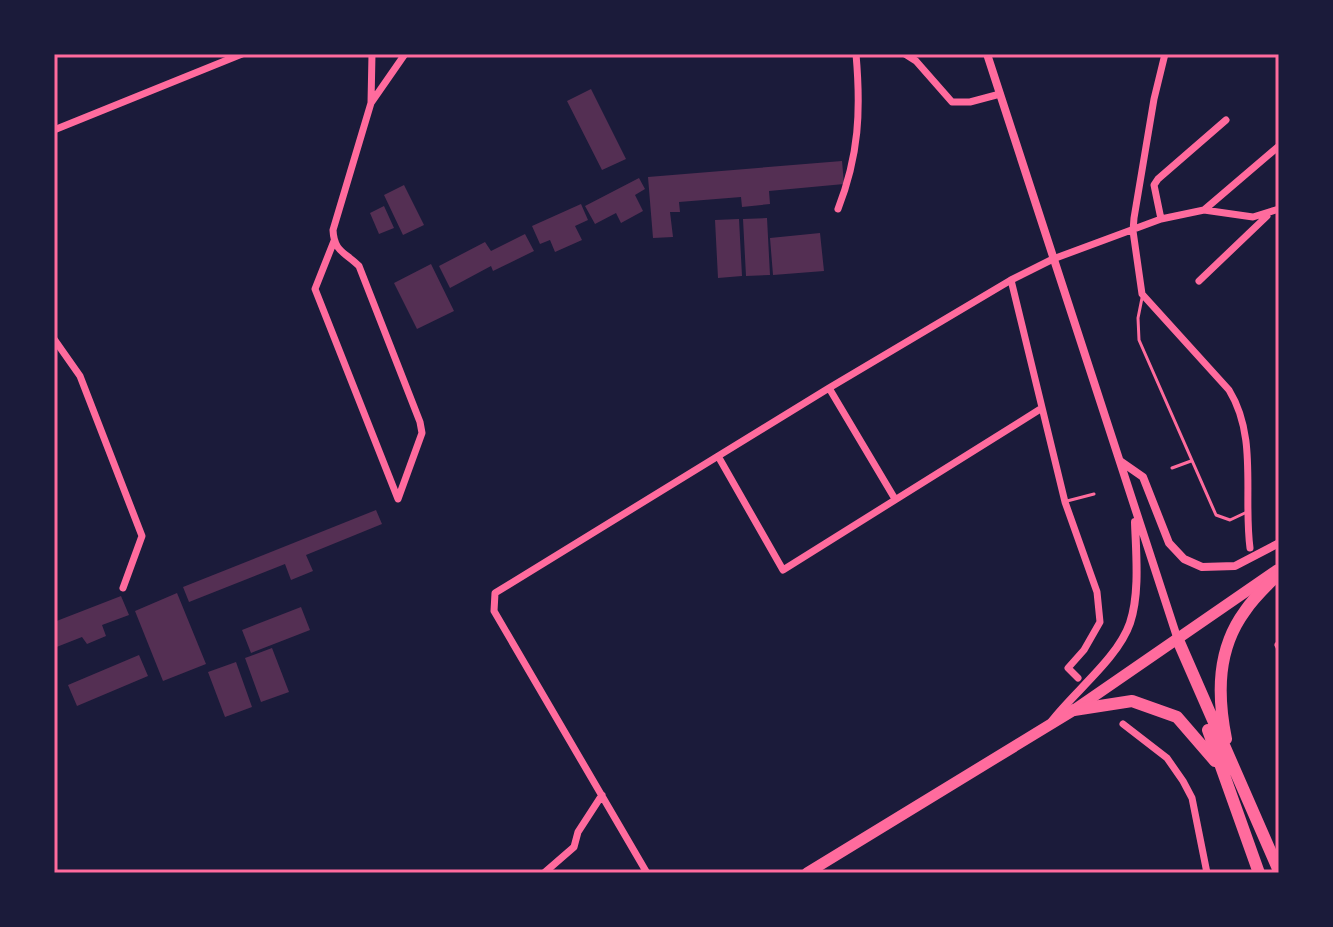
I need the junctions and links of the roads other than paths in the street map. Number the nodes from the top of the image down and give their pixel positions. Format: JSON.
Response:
{"nodes":[{"id":1,"x":242,"y":54,"type":"edge"},
{"id":2,"x":372,"y":54,"type":"edge"},
{"id":3,"x":405,"y":54,"type":"edge"},
{"id":4,"x":856,"y":54,"type":"edge"},
{"id":5,"x":905,"y":54,"type":"edge"},
{"id":6,"x":987,"y":54,"type":"edge"},
{"id":7,"x":1165,"y":54,"type":"edge"},
{"id":8,"x":1000,"y":94,"type":"junction"},
{"id":9,"x":371,"y":103,"type":"junction"},
{"id":10,"x":1226,"y":120,"type":"dead end"},
{"id":11,"x":54,"y":130,"type":"edge"},
{"id":12,"x":1279,"y":146,"type":"edge"},
{"id":13,"x":838,"y":209,"type":"dead end"},
{"id":14,"x":1279,"y":209,"type":"edge"},
{"id":15,"x":1204,"y":210,"type":"junction"},
{"id":16,"x":1268,"y":214,"type":"junction"},
{"id":17,"x":1161,"y":219,"type":"junction"},
{"id":18,"x":1133,"y":231,"type":"junction"},
{"id":19,"x":334,"y":241,"type":"junction"},
{"id":20,"x":1053,"y":259,"type":"junction"},
{"id":21,"x":1011,"y":280,"type":"junction"},
{"id":22,"x":1199,"y":281,"type":"dead end"},
{"id":23,"x":1142,"y":294,"type":"junction"},
{"id":24,"x":54,"y":339,"type":"edge"},
{"id":25,"x":829,"y":388,"type":"junction"},
{"id":26,"x":1042,"y":408,"type":"junction"},
{"id":27,"x":718,"y":456,"type":"junction"},
{"id":28,"x":1120,"y":461,"type":"junction"},
{"id":29,"x":1191,"y":461,"type":"junction"},
{"id":30,"x":1172,"y":468,"type":"dead end"},
{"id":31,"x":1094,"y":494,"type":"dead end"},
{"id":32,"x":895,"y":499,"type":"junction"},
{"id":33,"x":1065,"y":502,"type":"junction"},
{"id":34,"x":1135,"y":510,"type":"junction"},
{"id":35,"x":1247,"y":512,"type":"junction"},
{"id":36,"x":1279,"y":543,"type":"edge"},
{"id":37,"x":1250,"y":548,"type":"dead end"},
{"id":38,"x":1279,"y":571,"type":"edge"},
{"id":39,"x":123,"y":588,"type":"dead end"},
{"id":40,"x":1178,"y":640,"type":"junction"},
{"id":41,"x":1078,"y":678,"type":"dead end"},
{"id":42,"x":1074,"y":710,"type":"junction"},
{"id":43,"x":1123,"y":724,"type":"dead end"},
{"id":44,"x":1048,"y":726,"type":"junction"},
{"id":45,"x":1226,"y":767,"type":"junction"},
{"id":46,"x":602,"y":795,"type":"junction"},
{"id":47,"x":1279,"y":871,"type":"edge"},
{"id":48,"x":544,"y":873,"type":"edge"},
{"id":49,"x":647,"y":873,"type":"edge"},
{"id":50,"x":807,"y":873,"type":"edge"},
{"id":51,"x":1207,"y":873,"type":"edge"},
{"id":52,"x":1259,"y":873,"type":"edge"}],
"edges":[{"from":1,"to":11,"type":"street"},
{"from":2,"to":9,"type":"street"},
{"from":3,"to":9,"type":"street"},
{"from":4,"to":13,"type":"street"},
{"from":5,"to":8,"type":"street"},
{"from":6,"to":8,"type":"street"},
{"from":7,"to":18,"type":"street"},
{"from":8,"to":20,"type":"street"},
{"from":9,"to":19,"type":"street"},
{"from":10,"to":17,"type":"street"},
{"from":12,"to":15,"type":"street"},
{"from":14,"to":16,"type":"street"},
{"from":15,"to":16,"type":"street"},
{"from":15,"to":17,"type":"street"},
{"from":16,"to":22,"type":"street"},
{"from":17,"to":18,"type":"street"},
{"from":18,"to":20,"type":"street"},
{"from":18,"to":23,"type":"street"},
{"from":19,"to":19,"type":"street"},
{"from":20,"to":21,"type":"street"},
{"from":20,"to":28,"type":"street"},
{"from":21,"to":25,"type":"street"},
{"from":21,"to":26,"type":"street"},
{"from":23,"to":29,"type":"lane"},
{"from":23,"to":35,"type":"street"},
{"from":24,"to":39,"type":"street"},
{"from":25,"to":27,"type":"street"},
{"from":25,"to":32,"type":"street"},
{"from":26,"to":32,"type":"street"},
{"from":26,"to":33,"type":"street"},
{"from":27,"to":32,"type":"street"},
{"from":27,"to":46,"type":"street"},
{"from":28,"to":34,"type":"street"},
{"from":28,"to":36,"type":"street"},
{"from":29,"to":30,"type":"lane"},
{"from":29,"to":35,"type":"lane"},
{"from":31,"to":33,"type":"lane"},
{"from":33,"to":41,"type":"street"},
{"from":34,"to":40,"type":"street"},
{"from":34,"to":44,"type":"street"},
{"from":35,"to":37,"type":"street"},
{"from":38,"to":40,"type":"main road"},
{"from":38,"to":45,"type":"highway"},
{"from":40,"to":42,"type":"main road"},
{"from":40,"to":45,"type":"highway"},
{"from":42,"to":44,"type":"main road"},
{"from":42,"to":45,"type":"highway"},
{"from":43,"to":51,"type":"street"},
{"from":44,"to":50,"type":"main road"},
{"from":45,"to":47,"type":"highway"},
{"from":45,"to":52,"type":"highway"},
{"from":46,"to":48,"type":"street"},
{"from":46,"to":49,"type":"street"}]}
